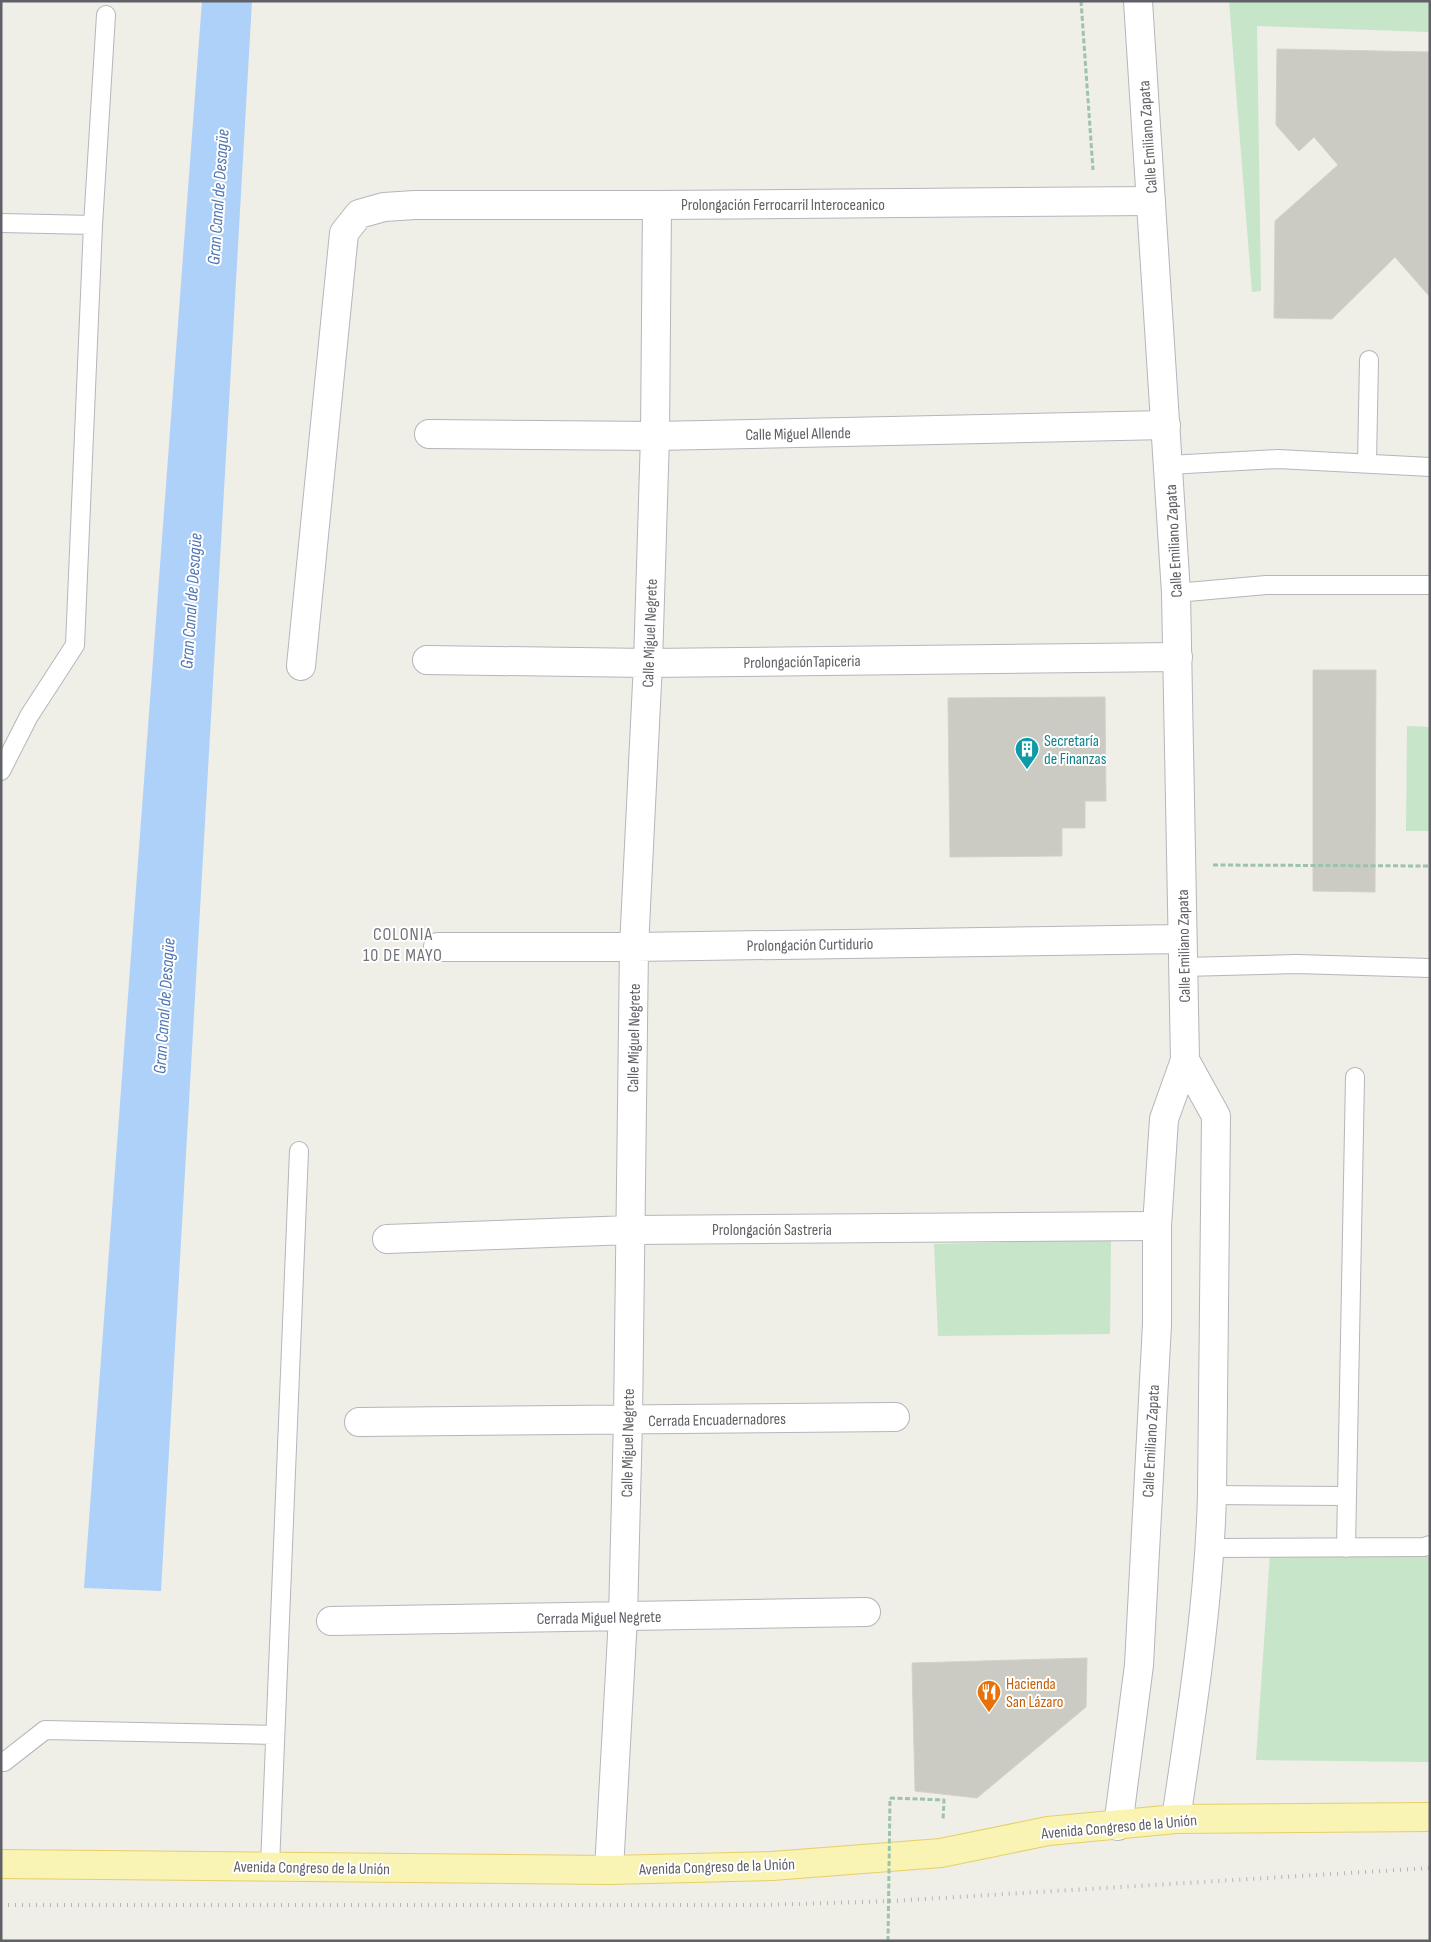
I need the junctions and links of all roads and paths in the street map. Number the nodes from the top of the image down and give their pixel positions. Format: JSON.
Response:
{"nodes":[{"id":1,"x":1081,"y":1,"type":"edge"},
{"id":2,"x":1141,"y":9,"type":"edge"},
{"id":3,"x":106,"y":15,"type":"dead end"},
{"id":4,"x":1095,"y":201,"type":"junction"},
{"id":5,"x":1151,"y":201,"type":"junction"},
{"id":6,"x":658,"y":205,"type":"junction"},
{"id":7,"x":1,"y":224,"type":"edge"},
{"id":8,"x":93,"y":225,"type":"junction"},
{"id":9,"x":1369,"y":360,"type":"dead end"},
{"id":10,"x":1166,"y":425,"type":"junction"},
{"id":11,"x":429,"y":434,"type":"dead end"},
{"id":12,"x":655,"y":436,"type":"junction"},
{"id":13,"x":1367,"y":463,"type":"junction"},
{"id":14,"x":1169,"y":465,"type":"junction"},
{"id":15,"x":1430,"y":467,"type":"edge"},
{"id":16,"x":1430,"y":585,"type":"edge"},
{"id":17,"x":1176,"y":593,"type":"junction"},
{"id":18,"x":1178,"y":657,"type":"junction"},
{"id":19,"x":427,"y":660,"type":"dead end"},
{"id":20,"x":648,"y":662,"type":"junction"},
{"id":21,"x":301,"y":666,"type":"dead end"},
{"id":22,"x":1,"y":771,"type":"edge"},
{"id":23,"x":1182,"y":865,"type":"junction"},
{"id":24,"x":1430,"y":866,"type":"edge"},
{"id":25,"x":1182,"y":939,"type":"junction"},
{"id":26,"x":634,"y":946,"type":"junction"},
{"id":27,"x":438,"y":947,"type":"dead end"},
{"id":28,"x":1183,"y":967,"type":"junction"},
{"id":29,"x":1430,"y":968,"type":"edge"},
{"id":30,"x":1186,"y":1060,"type":"junction"},
{"id":31,"x":1356,"y":1078,"type":"dead end"},
{"id":32,"x":299,"y":1151,"type":"dead end"},
{"id":33,"x":1157,"y":1226,"type":"junction"},
{"id":34,"x":630,"y":1230,"type":"junction"},
{"id":35,"x":386,"y":1239,"type":"dead end"},
{"id":36,"x":895,"y":1417,"type":"dead end"},
{"id":37,"x":628,"y":1420,"type":"junction"},
{"id":38,"x":359,"y":1422,"type":"dead end"},
{"id":39,"x":1212,"y":1495,"type":"junction"},
{"id":40,"x":1346,"y":1496,"type":"junction"},
{"id":41,"x":1430,"y":1545,"type":"edge"},
{"id":42,"x":1210,"y":1548,"type":"junction"},
{"id":43,"x":1346,"y":1548,"type":"junction"},
{"id":44,"x":866,"y":1612,"type":"dead end"},
{"id":45,"x":623,"y":1617,"type":"junction"},
{"id":46,"x":332,"y":1621,"type":"dead end"},
{"id":47,"x":275,"y":1735,"type":"junction"},
{"id":48,"x":1,"y":1762,"type":"edge"},
{"id":49,"x":1430,"y":1816,"type":"edge"},
{"id":50,"x":1176,"y":1819,"type":"junction"},
{"id":51,"x":1118,"y":1826,"type":"junction"},
{"id":52,"x":941,"y":1853,"type":"junction"},
{"id":53,"x":1,"y":1864,"type":"edge"},
{"id":54,"x":270,"y":1866,"type":"junction"},
{"id":55,"x":609,"y":1870,"type":"junction"},
{"id":56,"x":888,"y":1941,"type":"edge"}],
"edges":[{"from":1,"to":4,"type":"path"},
{"from":2,"to":5,"type":"street","name":"Calle Emiliano Zapata"},
{"from":3,"to":8,"type":"lane"},
{"from":4,"to":5,"type":"street","name":"Prolongación Ferrocarril Interoceanico"},
{"from":4,"to":6,"type":"street","name":"Prolongación Ferrocarril Interoceanico"},
{"from":5,"to":10,"type":"street","name":"Calle Emiliano Zapata"},
{"from":6,"to":12,"type":"street","name":"Calle Miguel Negrete"},
{"from":6,"to":21,"type":"street","name":"Prolongación Ferrocarril Interoceanico"},
{"from":7,"to":8,"type":"lane"},
{"from":8,"to":22,"type":"lane"},
{"from":9,"to":13,"type":"lane"},
{"from":10,"to":12,"type":"street","name":"Calle Miguel Allende"},
{"from":10,"to":14,"type":"street","name":"Calle Emiliano Zapata"},
{"from":11,"to":12,"type":"street","name":"Calle Miguel Allende"},
{"from":12,"to":20,"type":"street","name":"Calle Miguel Negrete"},
{"from":13,"to":14,"type":"lane"},
{"from":13,"to":15,"type":"lane"},
{"from":14,"to":17,"type":"street","name":"Calle Emiliano Zapata"},
{"from":16,"to":17,"type":"lane"},
{"from":17,"to":18,"type":"street","name":"Calle Emiliano Zapata"},
{"from":18,"to":20,"type":"street","name":"ProlongaciónTapiceria"},
{"from":18,"to":23,"type":"street","name":"Calle Emiliano Zapata"},
{"from":19,"to":20,"type":"street","name":"ProlongaciónTapiceria"},
{"from":20,"to":26,"type":"street","name":"Calle Miguel Negrete"},
{"from":23,"to":24,"type":"path"},
{"from":23,"to":25,"type":"street","name":"Calle Emiliano Zapata"},
{"from":25,"to":26,"type":"street","name":"Prolongación Curtidurio"},
{"from":25,"to":28,"type":"street","name":"Calle Emiliano Zapata"},
{"from":26,"to":27,"type":"street","name":"Prolongación Curtidurio"},
{"from":26,"to":34,"type":"street","name":"Calle Miguel Negrete"},
{"from":28,"to":29,"type":"lane"},
{"from":28,"to":30,"type":"street","name":"Calle Emiliano Zapata"},
{"from":30,"to":33,"type":"street","name":"Calle Emiliano Zapata"},
{"from":30,"to":39,"type":"street","name":"Calle Emiliano Zapata"},
{"from":31,"to":40,"type":"lane"},
{"from":32,"to":47,"type":"lane"},
{"from":33,"to":34,"type":"street","name":"Prolongación Sastreria"},
{"from":33,"to":51,"type":"street","name":"Calle Emiliano Zapata"},
{"from":34,"to":35,"type":"street","name":"Prolongación Sastreria"},
{"from":34,"to":37,"type":"street","name":"Calle Miguel Negrete"},
{"from":36,"to":37,"type":"street","name":"Cerrada Encuadernadores"},
{"from":37,"to":38,"type":"street","name":"Cerrada Encuadernadores"},
{"from":37,"to":45,"type":"street","name":"Calle Miguel Negrete"},
{"from":39,"to":40,"type":"lane"},
{"from":39,"to":42,"type":"street","name":"Calle Emiliano Zapata"},
{"from":40,"to":43,"type":"lane"},
{"from":41,"to":43,"type":"lane"},
{"from":42,"to":43,"type":"lane"},
{"from":42,"to":50,"type":"street","name":"Calle Emiliano Zapata"},
{"from":44,"to":45,"type":"street","name":"Cerrada Miguel Negrete"},
{"from":45,"to":46,"type":"street","name":"Cerrada Miguel Negrete"},
{"from":45,"to":55,"type":"street","name":"Calle Miguel Negrete"},
{"from":47,"to":48,"type":"lane"},
{"from":47,"to":54,"type":"lane"},
{"from":49,"to":50,"type":"main road","name":"Avenida Congreso de la Unión"},
{"from":50,"to":51,"type":"main road","name":"Avenida Congreso de la Unión"},
{"from":51,"to":52,"type":"main road","name":"Avenida Congreso de la Unión"},
{"from":52,"to":55,"type":"main road","name":"Avenida Congreso de la Unión"},
{"from":52,"to":56,"type":"path","bridge":true},
{"from":53,"to":54,"type":"main road","name":"Avenida Congreso de la Unión"},
{"from":54,"to":55,"type":"main road","name":"Avenida Congreso de la Unión"}]}
